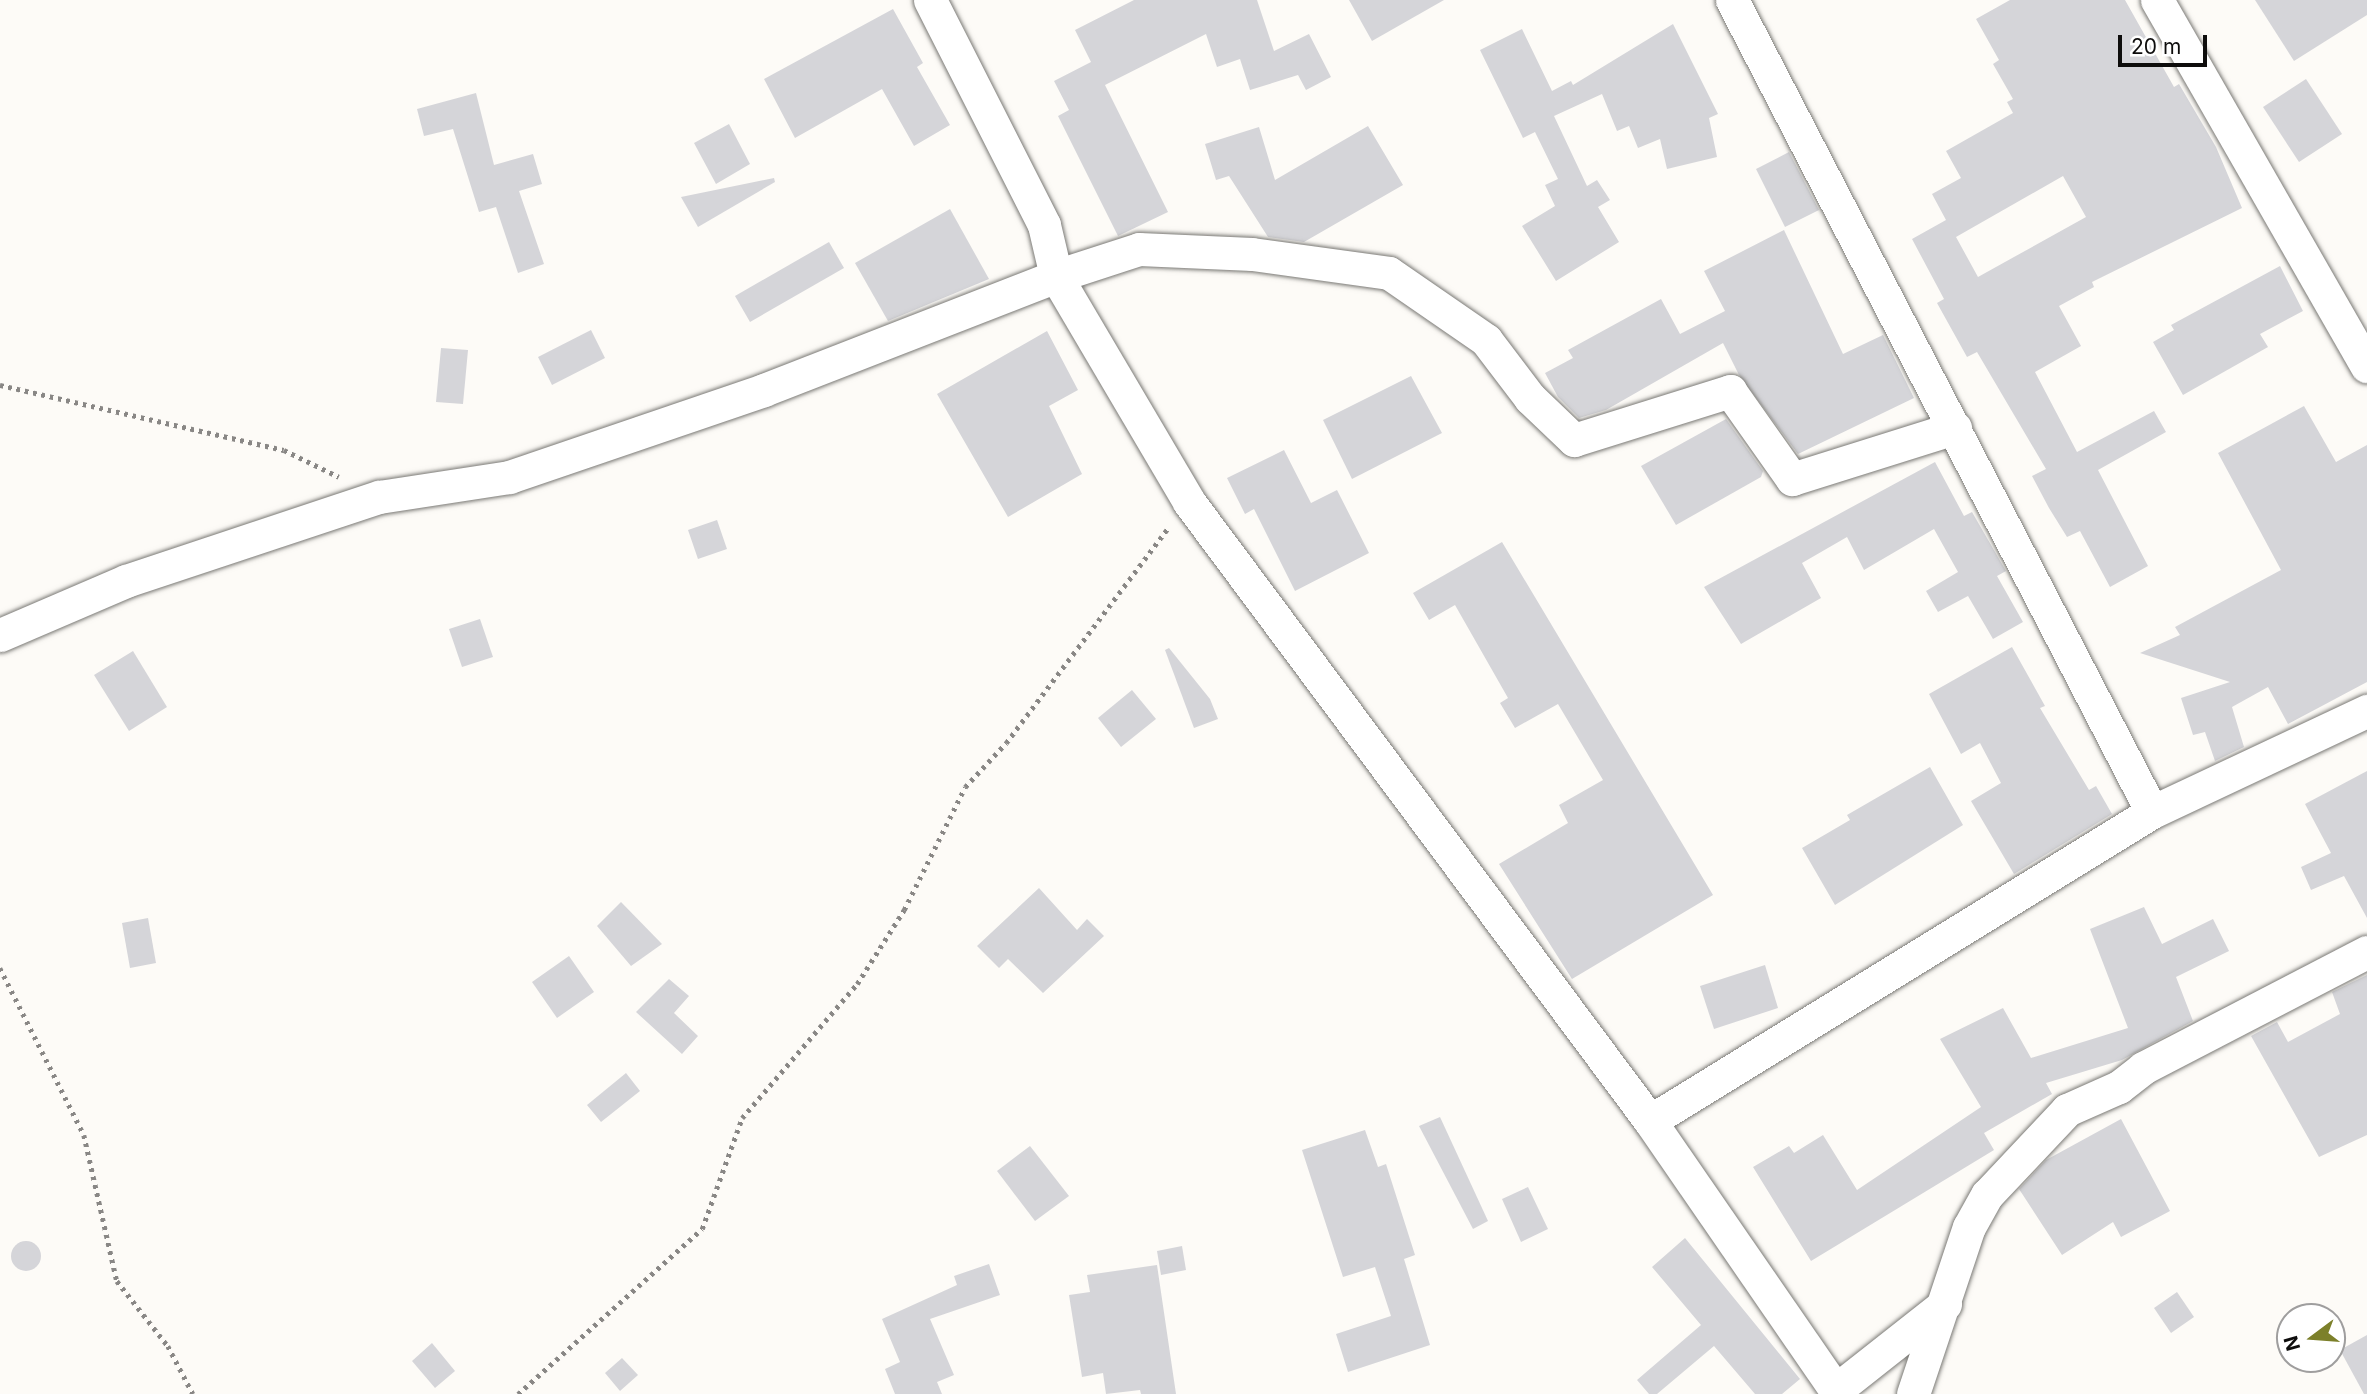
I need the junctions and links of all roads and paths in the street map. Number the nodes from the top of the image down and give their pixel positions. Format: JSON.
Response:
{"nodes":[{"id":1,"x":930,"y":0,"type":"edge"},
{"id":2,"x":1732,"y":0,"type":"edge"},
{"id":3,"x":2157,"y":0,"type":"edge"},
{"id":4,"x":1056,"y":276,"type":"junction"},
{"id":5,"x":2367,"y":366,"type":"edge"},
{"id":6,"x":0,"y":385,"type":"edge"},
{"id":7,"x":1955,"y":428,"type":"junction"},
{"id":8,"x":379,"y":497,"type":"junction"},
{"id":9,"x":1189,"y":502,"type":"junction"},
{"id":10,"x":0,"y":635,"type":"edge"},
{"id":11,"x":2367,"y":710,"type":"edge"},
{"id":12,"x":2152,"y":811,"type":"junction"},
{"id":13,"x":2367,"y":952,"type":"edge"},
{"id":14,"x":0,"y":968,"type":"edge"},
{"id":15,"x":1650,"y":1121,"type":"junction"},
{"id":16,"x":1945,"y":1304,"type":"junction"},
{"id":17,"x":1837,"y":1392,"type":"edge"},
{"id":18,"x":192,"y":1394,"type":"edge"},
{"id":19,"x":518,"y":1394,"type":"edge"},
{"id":20,"x":1913,"y":1394,"type":"edge"}],
"edges":[{"from":1,"to":4,"type":"street"},
{"from":2,"to":7,"type":"street"},
{"from":3,"to":5,"type":"street"},
{"from":4,"to":7,"type":"street"},
{"from":4,"to":8,"type":"street"},
{"from":4,"to":9,"type":"street"},
{"from":6,"to":8,"type":"path"},
{"from":7,"to":12,"type":"street"},
{"from":8,"to":10,"type":"street"},
{"from":9,"to":15,"type":"street"},
{"from":9,"to":19,"type":"path"},
{"from":11,"to":12,"type":"street"},
{"from":12,"to":15,"type":"street"},
{"from":13,"to":16,"type":"street"},
{"from":14,"to":18,"type":"path"},
{"from":15,"to":17,"type":"street"},
{"from":16,"to":17,"type":"street"},
{"from":16,"to":20,"type":"street"}]}
